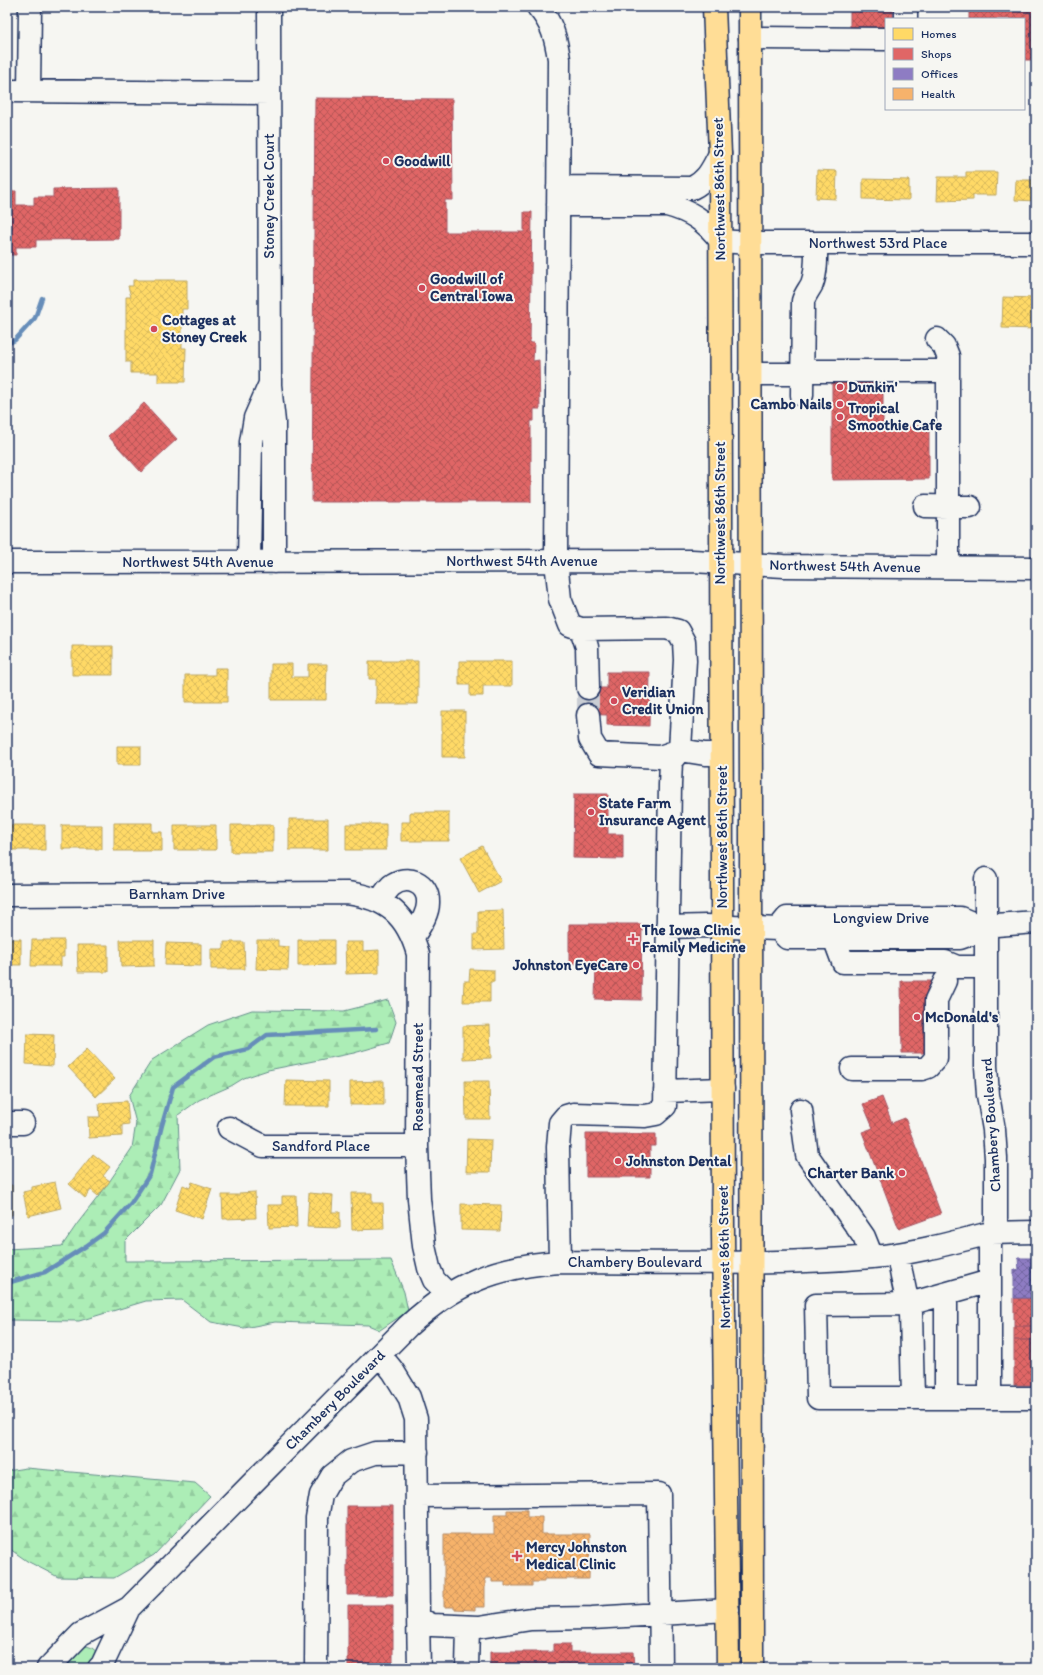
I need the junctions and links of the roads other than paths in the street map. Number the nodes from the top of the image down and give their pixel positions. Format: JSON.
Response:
{"nodes":[{"id":1,"x":30,"y":7,"type":"edge"},
{"id":2,"x":269,"y":7,"type":"edge"},
{"id":3,"x":538,"y":7,"type":"edge"},
{"id":4,"x":714,"y":7,"type":"edge"},
{"id":5,"x":750,"y":7,"type":"edge"},
{"id":6,"x":906,"y":7,"type":"edge"},
{"id":7,"x":906,"y":18,"type":"edge"},
{"id":8,"x":750,"y":38,"type":"junction"},
{"id":9,"x":885,"y":39,"type":"edge"},
{"id":10,"x":7,"y":91,"type":"edge"},
{"id":11,"x":29,"y":91,"type":"junction"},
{"id":12,"x":269,"y":93,"type":"junction"},
{"id":13,"x":720,"y":154,"type":"junction"},
{"id":14,"x":558,"y":196,"type":"junction"},
{"id":15,"x":720,"y":241,"type":"junction"},
{"id":16,"x":749,"y":243,"type":"junction"},
{"id":17,"x":816,"y":243,"type":"junction"},
{"id":18,"x":1036,"y":244,"type":"edge"},
{"id":19,"x":936,"y":339,"type":"dead end"},
{"id":20,"x":948,"y":371,"type":"junction"},
{"id":21,"x":750,"y":374,"type":"junction"},
{"id":22,"x":803,"y":374,"type":"junction"},
{"id":23,"x":270,"y":385,"type":"junction"},
{"id":24,"x":802,"y":395,"type":"dead end"},
{"id":25,"x":926,"y":506,"type":"dead end"},
{"id":26,"x":948,"y":506,"type":"junction"},
{"id":27,"x":970,"y":507,"type":"dead end"},
{"id":28,"x":556,"y":561,"type":"junction"},
{"id":29,"x":7,"y":562,"type":"edge"},
{"id":30,"x":249,"y":562,"type":"junction"},
{"id":31,"x":274,"y":562,"type":"junction"},
{"id":32,"x":720,"y":563,"type":"junction"},
{"id":33,"x":750,"y":564,"type":"junction"},
{"id":34,"x":948,"y":567,"type":"junction"},
{"id":35,"x":1036,"y":568,"type":"edge"},
{"id":36,"x":581,"y":629,"type":"junction"},
{"id":37,"x":588,"y":688,"type":"tunnel mouth"},
{"id":38,"x":588,"y":715,"type":"tunnel mouth"},
{"id":39,"x":680,"y":750,"type":"junction"},
{"id":40,"x":721,"y":754,"type":"junction"},
{"id":41,"x":986,"y":879,"type":"dead end"},
{"id":42,"x":347,"y":893,"type":"joint"},
{"id":43,"x":7,"y":895,"type":"edge"},
{"id":44,"x":380,"y":901,"type":"junction"},
{"id":45,"x":1036,"y":922,"type":"edge"},
{"id":46,"x":722,"y":927,"type":"junction"},
{"id":47,"x":667,"y":928,"type":"junction"},
{"id":48,"x":750,"y":928,"type":"junction"},
{"id":49,"x":778,"y":928,"type":"junction"},
{"id":50,"x":986,"y":928,"type":"junction"},
{"id":51,"x":413,"y":937,"type":"junction"},
{"id":52,"x":834,"y":938,"type":"junction"},
{"id":53,"x":986,"y":967,"type":"junction"},
{"id":54,"x":951,"y":974,"type":"junction"},
{"id":55,"x":852,"y":1069,"type":"dead end"},
{"id":56,"x":723,"y":1089,"type":"junction"},
{"id":57,"x":664,"y":1091,"type":"junction"},
{"id":58,"x":801,"y":1110,"type":"dead end"},
{"id":59,"x":229,"y":1128,"type":"dead end"},
{"id":60,"x":417,"y":1146,"type":"junction"},
{"id":61,"x":1036,"y":1232,"type":"edge"},
{"id":62,"x":990,"y":1233,"type":"junction"},
{"id":63,"x":898,"y":1254,"type":"junction"},
{"id":64,"x":872,"y":1257,"type":"junction"},
{"id":65,"x":560,"y":1262,"type":"junction"},
{"id":66,"x":724,"y":1262,"type":"junction"},
{"id":67,"x":752,"y":1262,"type":"junction"},
{"id":68,"x":990,"y":1281,"type":"junction"},
{"id":69,"x":448,"y":1294,"type":"junction"},
{"id":70,"x":946,"y":1294,"type":"junction"},
{"id":71,"x":909,"y":1304,"type":"junction"},
{"id":72,"x":380,"y":1355,"type":"junction"},
{"id":73,"x":913,"y":1398,"type":"junction"},
{"id":74,"x":946,"y":1398,"type":"junction"},
{"id":75,"x":990,"y":1398,"type":"junction"},
{"id":76,"x":1036,"y":1398,"type":"edge"},
{"id":77,"x":417,"y":1452,"type":"junction"},
{"id":78,"x":417,"y":1496,"type":"junction"},
{"id":79,"x":129,"y":1608,"type":"junction"},
{"id":80,"x":728,"y":1610,"type":"junction"},
{"id":81,"x":661,"y":1614,"type":"junction"},
{"id":82,"x":418,"y":1615,"type":"junction"},
{"id":83,"x":468,"y":1626,"type":"junction"},
{"id":84,"x":48,"y":1668,"type":"edge"},
{"id":85,"x":99,"y":1668,"type":"edge"},
{"id":86,"x":316,"y":1668,"type":"edge"},
{"id":87,"x":419,"y":1668,"type":"edge"},
{"id":88,"x":467,"y":1668,"type":"edge"},
{"id":89,"x":661,"y":1668,"type":"edge"},
{"id":90,"x":728,"y":1668,"type":"edge"},
{"id":91,"x":752,"y":1668,"type":"edge"}],
"edges":[{"from":1,"to":11,"type":"street"},
{"from":2,"to":12,"type":"street","name":"Stoney Creek Court"},
{"from":3,"to":14,"type":"street"},
{"from":4,"to":13,"type":"main road","name":"Northwest 86th Street"},
{"from":5,"to":8,"type":"main road","name":"Northwest 86th Street"},
{"from":6,"to":7,"type":"street"},
{"from":8,"to":9,"type":"street"},
{"from":8,"to":16,"type":"main road","name":"Northwest 86th Street"},
{"from":10,"to":11,"type":"street"},
{"from":11,"to":12,"type":"street"},
{"from":12,"to":23,"type":"street","name":"Stoney Creek Court"},
{"from":13,"to":14,"type":"street"},
{"from":13,"to":15,"type":"main road","name":"Northwest 86th Street"},
{"from":14,"to":15,"type":"street"},
{"from":14,"to":28,"type":"street"},
{"from":15,"to":16,"type":"street","name":"Northwest 53rd Place"},
{"from":15,"to":32,"type":"main road","name":"Northwest 86th Street"},
{"from":16,"to":17,"type":"street","name":"Northwest 53rd Place"},
{"from":16,"to":21,"type":"main road","name":"Northwest 86th Street"},
{"from":17,"to":18,"type":"street","name":"Northwest 53rd Place"},
{"from":17,"to":22,"type":"street"},
{"from":19,"to":20,"type":"street"},
{"from":20,"to":22,"type":"street"},
{"from":20,"to":26,"type":"street"},
{"from":21,"to":22,"type":"street"},
{"from":21,"to":33,"type":"main road","name":"Northwest 86th Street"},
{"from":22,"to":24,"type":"street"},
{"from":23,"to":30,"type":"street","name":"Stoney Creek Court"},
{"from":23,"to":31,"type":"street","name":"Stoney Creek Court"},
{"from":25,"to":26,"type":"street"},
{"from":26,"to":27,"type":"street"},
{"from":26,"to":34,"type":"street"},
{"from":28,"to":31,"type":"street","name":"Northwest 54th Avenue"},
{"from":28,"to":32,"type":"street","name":"Northwest 54th Avenue"},
{"from":28,"to":36,"type":"street"},
{"from":29,"to":30,"type":"street","name":"Northwest 54th Avenue"},
{"from":30,"to":31,"type":"street","name":"Northwest 54th Avenue"},
{"from":32,"to":33,"type":"street","name":"Northwest 54th Avenue"},
{"from":32,"to":40,"type":"main road","name":"Northwest 86th Street"},
{"from":33,"to":34,"type":"street","name":"Northwest 54th Avenue"},
{"from":33,"to":48,"type":"main road","name":"Northwest 86th Street"},
{"from":34,"to":35,"type":"street","name":"Northwest 54th Avenue"},
{"from":36,"to":37,"type":"street"},
{"from":36,"to":39,"type":"street"},
{"from":38,"to":39,"type":"street"},
{"from":39,"to":40,"type":"street"},
{"from":39,"to":47,"type":"street"},
{"from":40,"to":46,"type":"main road","name":"Northwest 86th Street"},
{"from":41,"to":50,"type":"street","name":"Chambery Boulevard"},
{"from":42,"to":43,"type":"street","name":"Barnham Drive"},
{"from":42,"to":44,"type":"street","name":"Rosemead Street"},
{"from":44,"to":51,"type":"street","name":"Rosemead Street"},
{"from":44,"to":51,"type":"street"},
{"from":45,"to":50,"type":"street","name":"Longview Drive"},
{"from":46,"to":47,"type":"street"},
{"from":46,"to":48,"type":"street"},
{"from":46,"to":56,"type":"main road","name":"Northwest 86th Street"},
{"from":47,"to":57,"type":"street"},
{"from":48,"to":49,"type":"street"},
{"from":48,"to":67,"type":"main road","name":"Northwest 86th Street"},
{"from":49,"to":50,"type":"street","name":"Longview Drive"},
{"from":49,"to":52,"type":"street","name":"Longview Drive"},
{"from":50,"to":52,"type":"street","name":"Longview Drive"},
{"from":50,"to":53,"type":"street","name":"Chambery Boulevard"},
{"from":51,"to":60,"type":"street","name":"Rosemead Street"},
{"from":52,"to":54,"type":"street"},
{"from":53,"to":54,"type":"street"},
{"from":53,"to":62,"type":"street","name":"Chambery Boulevard"},
{"from":54,"to":55,"type":"street"},
{"from":56,"to":57,"type":"street"},
{"from":56,"to":66,"type":"main road","name":"Northwest 86th Street"},
{"from":57,"to":65,"type":"street"},
{"from":58,"to":64,"type":"street"},
{"from":59,"to":60,"type":"street","name":"Sandford Place"},
{"from":60,"to":69,"type":"street","name":"Rosemead Street"},
{"from":61,"to":62,"type":"street"},
{"from":62,"to":63,"type":"street","name":"Chambery Boulevard"},
{"from":62,"to":68,"type":"street"},
{"from":63,"to":64,"type":"street","name":"Chambery Boulevard"},
{"from":63,"to":71,"type":"street"},
{"from":64,"to":67,"type":"street","name":"Chambery Boulevard"},
{"from":65,"to":66,"type":"street","name":"Chambery Boulevard"},
{"from":65,"to":69,"type":"street","name":"Chambery Boulevard"},
{"from":66,"to":67,"type":"street","name":"Chambery Boulevard"},
{"from":66,"to":80,"type":"main road","name":"Northwest 86th Street"},
{"from":67,"to":91,"type":"main road","name":"Northwest 86th Street"},
{"from":68,"to":70,"type":"street"},
{"from":68,"to":75,"type":"street"},
{"from":69,"to":72,"type":"street","name":"Chambery Boulevard"},
{"from":70,"to":71,"type":"street"},
{"from":70,"to":74,"type":"street"},
{"from":71,"to":73,"type":"street"},
{"from":71,"to":73,"type":"street"},
{"from":72,"to":77,"type":"street"},
{"from":72,"to":79,"type":"street","name":"Chambery Boulevard"},
{"from":73,"to":74,"type":"street"},
{"from":74,"to":75,"type":"street"},
{"from":75,"to":76,"type":"street"},
{"from":77,"to":78,"type":"street"},
{"from":77,"to":86,"type":"street"},
{"from":78,"to":81,"type":"street"},
{"from":78,"to":82,"type":"street"},
{"from":79,"to":84,"type":"street","name":"Chambery Boulevard"},
{"from":79,"to":85,"type":"street","name":"Chambery Boulevard"},
{"from":80,"to":81,"type":"street"},
{"from":80,"to":90,"type":"main road","name":"Northwest 86th Street"},
{"from":81,"to":83,"type":"street"},
{"from":81,"to":89,"type":"street"},
{"from":82,"to":83,"type":"street"},
{"from":82,"to":87,"type":"street"},
{"from":83,"to":88,"type":"street"}]}
